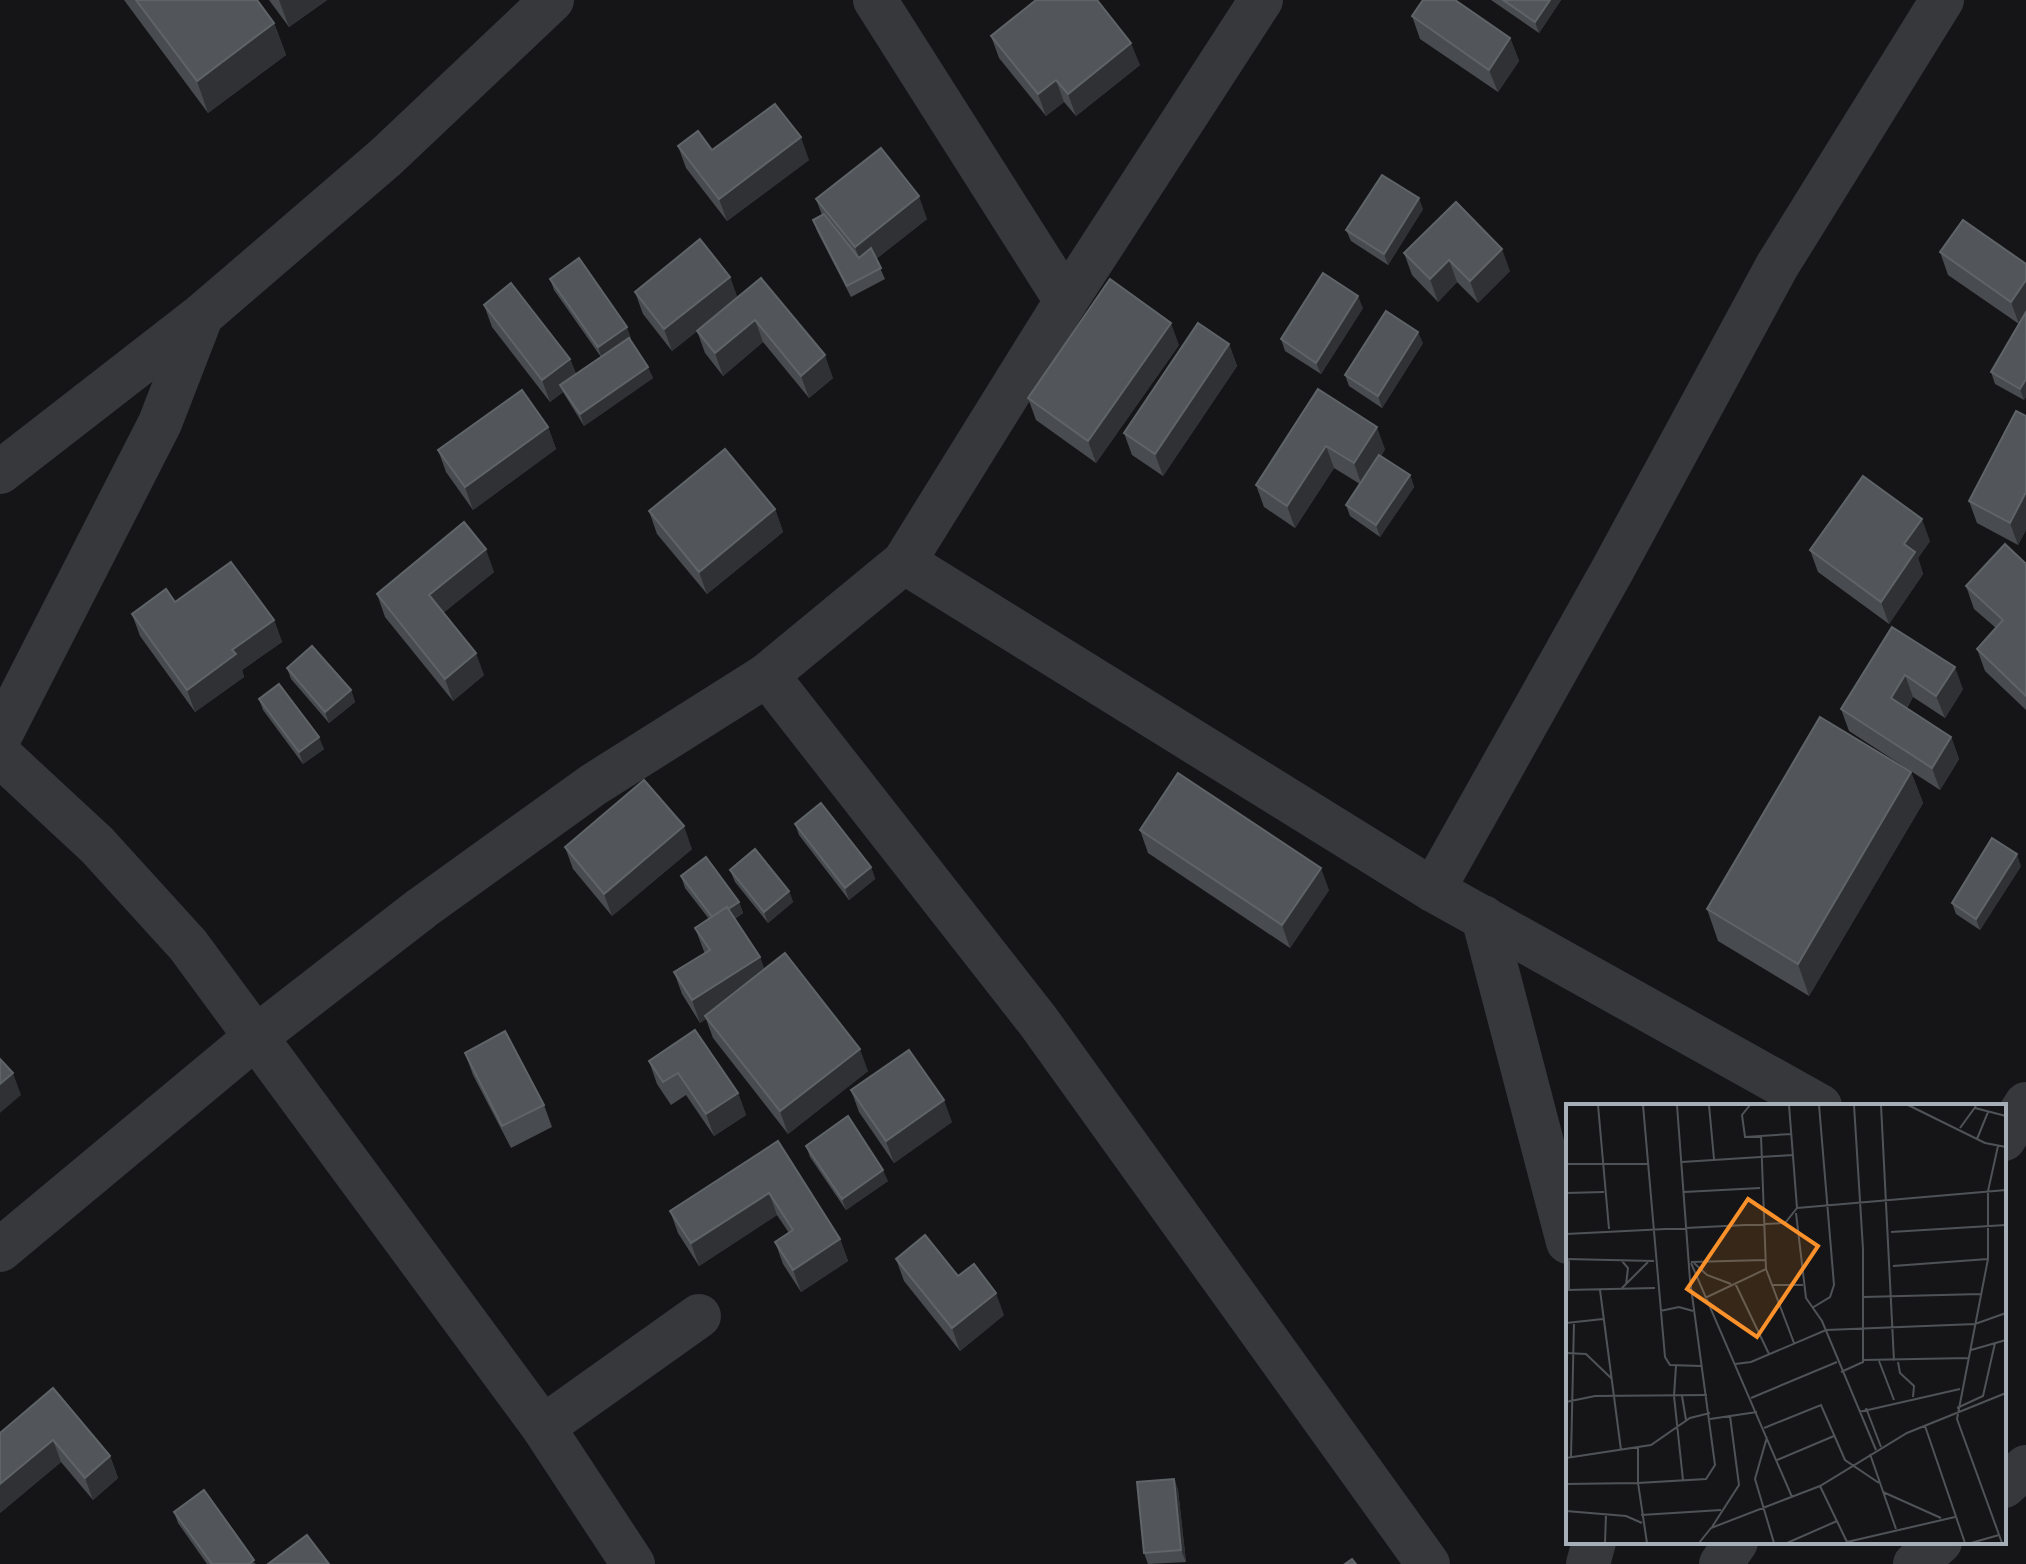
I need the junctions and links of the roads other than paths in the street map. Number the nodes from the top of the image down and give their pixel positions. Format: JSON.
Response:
{"nodes":[{"id":1,"x":552,"y":0,"type":"edge"},
{"id":2,"x":875,"y":0,"type":"edge"},
{"id":3,"x":1261,"y":0,"type":"edge"},
{"id":4,"x":1942,"y":0,"type":"edge"},
{"id":5,"x":1066,"y":301,"type":"junction"},
{"id":6,"x":201,"y":316,"type":"junction"},
{"id":7,"x":0,"y":472,"type":"edge"},
{"id":8,"x":904,"y":562,"type":"junction"},
{"id":9,"x":767,"y":675,"type":"junction"},
{"id":10,"x":0,"y":736,"type":"edge"},
{"id":11,"x":0,"y":755,"type":"edge"},
{"id":12,"x":1433,"y":890,"type":"junction"},
{"id":13,"x":1483,"y":917,"type":"junction"},
{"id":14,"x":257,"y":1036,"type":"junction"},
{"id":15,"x":1816,"y":1104,"type":"edge"},
{"id":16,"x":2026,"y":1104,"type":"edge"},
{"id":17,"x":2006,"y":1136,"type":"edge"},
{"id":18,"x":1566,"y":1234,"type":"edge"},
{"id":19,"x":0,"y":1250,"type":"edge"},
{"id":20,"x":699,"y":1316,"type":"dead end"},
{"id":21,"x":543,"y":1427,"type":"junction"},
{"id":22,"x":2026,"y":1467,"type":"edge"},
{"id":23,"x":2006,"y":1484,"type":"edge"},
{"id":24,"x":1593,"y":1544,"type":"edge"},
{"id":25,"x":1735,"y":1544,"type":"edge"},
{"id":26,"x":1938,"y":1544,"type":"edge"},
{"id":27,"x":633,"y":1564,"type":"edge"},
{"id":28,"x":1428,"y":1564,"type":"edge"},
{"id":29,"x":1588,"y":1564,"type":"edge"},
{"id":30,"x":1721,"y":1564,"type":"edge"},
{"id":31,"x":1915,"y":1564,"type":"edge"}],
"edges":[{"from":1,"to":6,"type":"street"},
{"from":2,"to":5,"type":"street"},
{"from":3,"to":5,"type":"street"},
{"from":4,"to":12,"type":"street"},
{"from":5,"to":8,"type":"street"},
{"from":6,"to":7,"type":"street"},
{"from":6,"to":10,"type":"street"},
{"from":8,"to":9,"type":"street"},
{"from":8,"to":12,"type":"street"},
{"from":9,"to":14,"type":"street"},
{"from":9,"to":28,"type":"street"},
{"from":11,"to":14,"type":"street"},
{"from":12,"to":13,"type":"street"},
{"from":13,"to":15,"type":"street"},
{"from":13,"to":18,"type":"street"},
{"from":14,"to":19,"type":"street"},
{"from":14,"to":21,"type":"street"},
{"from":16,"to":17,"type":"street"},
{"from":20,"to":21,"type":"street"},
{"from":21,"to":27,"type":"street"},
{"from":22,"to":23,"type":"street"},
{"from":24,"to":29,"type":"street"},
{"from":25,"to":30,"type":"street"},
{"from":26,"to":31,"type":"street"}]}
